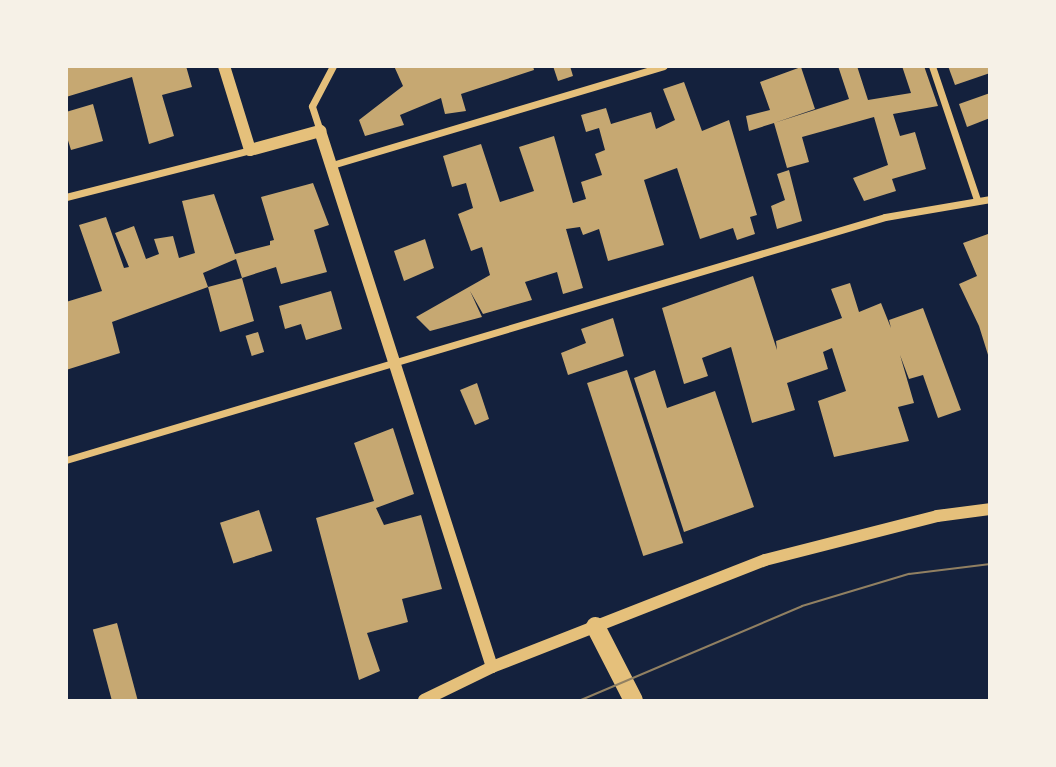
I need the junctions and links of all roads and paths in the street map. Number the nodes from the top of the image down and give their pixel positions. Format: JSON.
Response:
{"nodes":[{"id":1,"x":224,"y":66,"type":"edge"},
{"id":2,"x":333,"y":66,"type":"edge"},
{"id":3,"x":664,"y":66,"type":"edge"},
{"id":4,"x":932,"y":66,"type":"edge"},
{"id":5,"x":320,"y":131,"type":"junction"},
{"id":6,"x":250,"y":150,"type":"junction"},
{"id":7,"x":332,"y":165,"type":"junction"},
{"id":8,"x":66,"y":197,"type":"edge"},
{"id":9,"x":989,"y":199,"type":"edge"},
{"id":10,"x":976,"y":200,"type":"junction"},
{"id":11,"x":396,"y":363,"type":"junction"},
{"id":12,"x":66,"y":460,"type":"edge"},
{"id":13,"x":989,"y":509,"type":"edge"},
{"id":14,"x":595,"y":626,"type":"junction"},
{"id":15,"x":492,"y":667,"type":"junction"},
{"id":16,"x":425,"y":701,"type":"edge"},
{"id":17,"x":633,"y":701,"type":"edge"}],
"edges":[{"from":1,"to":6,"type":"street"},
{"from":2,"to":5,"type":"street"},
{"from":3,"to":7,"type":"street"},
{"from":4,"to":10,"type":"street"},
{"from":5,"to":6,"type":"street"},
{"from":5,"to":7,"type":"street"},
{"from":6,"to":8,"type":"street"},
{"from":7,"to":11,"type":"street"},
{"from":9,"to":10,"type":"street"},
{"from":10,"to":11,"type":"street"},
{"from":11,"to":12,"type":"street"},
{"from":11,"to":15,"type":"street"},
{"from":13,"to":14,"type":"street"},
{"from":14,"to":15,"type":"street"},
{"from":14,"to":17,"type":"highway"},
{"from":15,"to":16,"type":"street"}]}
